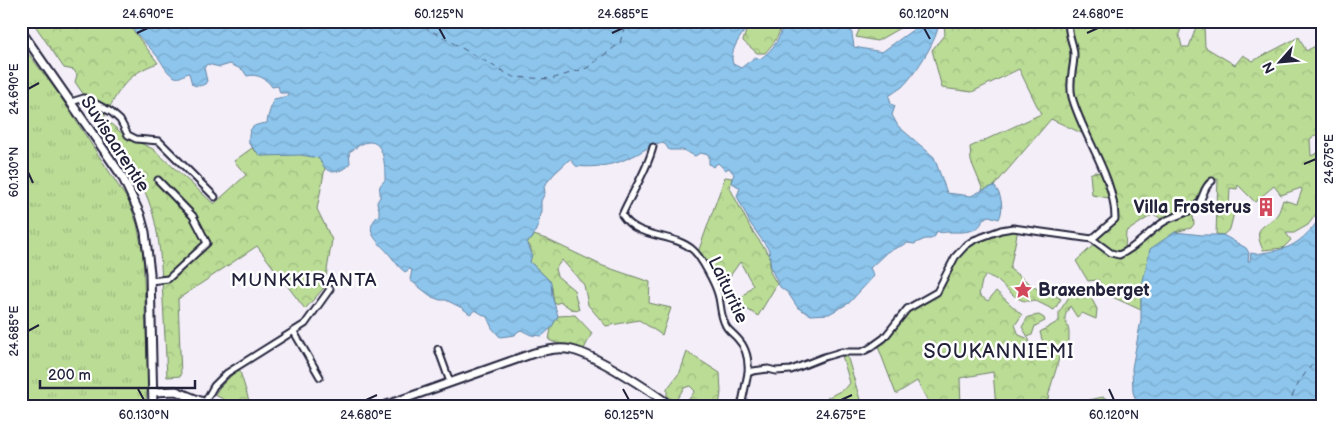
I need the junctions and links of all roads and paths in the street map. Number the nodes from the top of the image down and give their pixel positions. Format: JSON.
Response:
{"nodes":[{"id":1,"x":1069,"y":21,"type":"edge"},
{"id":2,"x":21,"y":30,"type":"edge"},
{"id":3,"x":71,"y":102,"type":"junction"},
{"id":4,"x":653,"y":147,"type":"dead end"},
{"id":5,"x":158,"y":180,"type":"dead end"},
{"id":6,"x":1212,"y":181,"type":"dead end"},
{"id":7,"x":215,"y":197,"type":"dead end"},
{"id":8,"x":1092,"y":240,"type":"junction"},
{"id":9,"x":150,"y":281,"type":"junction"},
{"id":10,"x":330,"y":290,"type":"dead end"},
{"id":11,"x":294,"y":332,"type":"junction"},
{"id":12,"x":438,"y":349,"type":"dead end"},
{"id":13,"x":748,"y":373,"type":"junction"},
{"id":14,"x":320,"y":377,"type":"dead end"},
{"id":15,"x":450,"y":382,"type":"junction"},
{"id":16,"x":153,"y":392,"type":"junction"},
{"id":17,"x":205,"y":402,"type":"junction"},
{"id":18,"x":393,"y":405,"type":"edge"},
{"id":19,"x":153,"y":407,"type":"edge"},
{"id":20,"x":215,"y":407,"type":"edge"},
{"id":21,"x":380,"y":407,"type":"edge"},
{"id":22,"x":672,"y":407,"type":"edge"},
{"id":23,"x":741,"y":407,"type":"edge"}],
"edges":[{"from":1,"to":8,"type":"street"},
{"from":2,"to":3,"type":"street","name":"Suvisaarentie"},
{"from":3,"to":7,"type":"street"},
{"from":3,"to":9,"type":"street","name":"Suvisaarentie"},
{"from":4,"to":13,"type":"street","name":"Laituritie"},
{"from":5,"to":9,"type":"street"},
{"from":6,"to":8,"type":"street"},
{"from":8,"to":13,"type":"street"},
{"from":9,"to":16,"type":"street","name":"Suvisaarentie"},
{"from":10,"to":11,"type":"street"},
{"from":11,"to":14,"type":"street"},
{"from":11,"to":17,"type":"street"},
{"from":12,"to":15,"type":"street"},
{"from":13,"to":23,"type":"street"},
{"from":15,"to":18,"type":"street"},
{"from":15,"to":22,"type":"street"},
{"from":16,"to":17,"type":"street"},
{"from":16,"to":19,"type":"street","name":"Suvisaarentie"},
{"from":17,"to":20,"type":"street"},
{"from":18,"to":21,"type":"street"}]}
